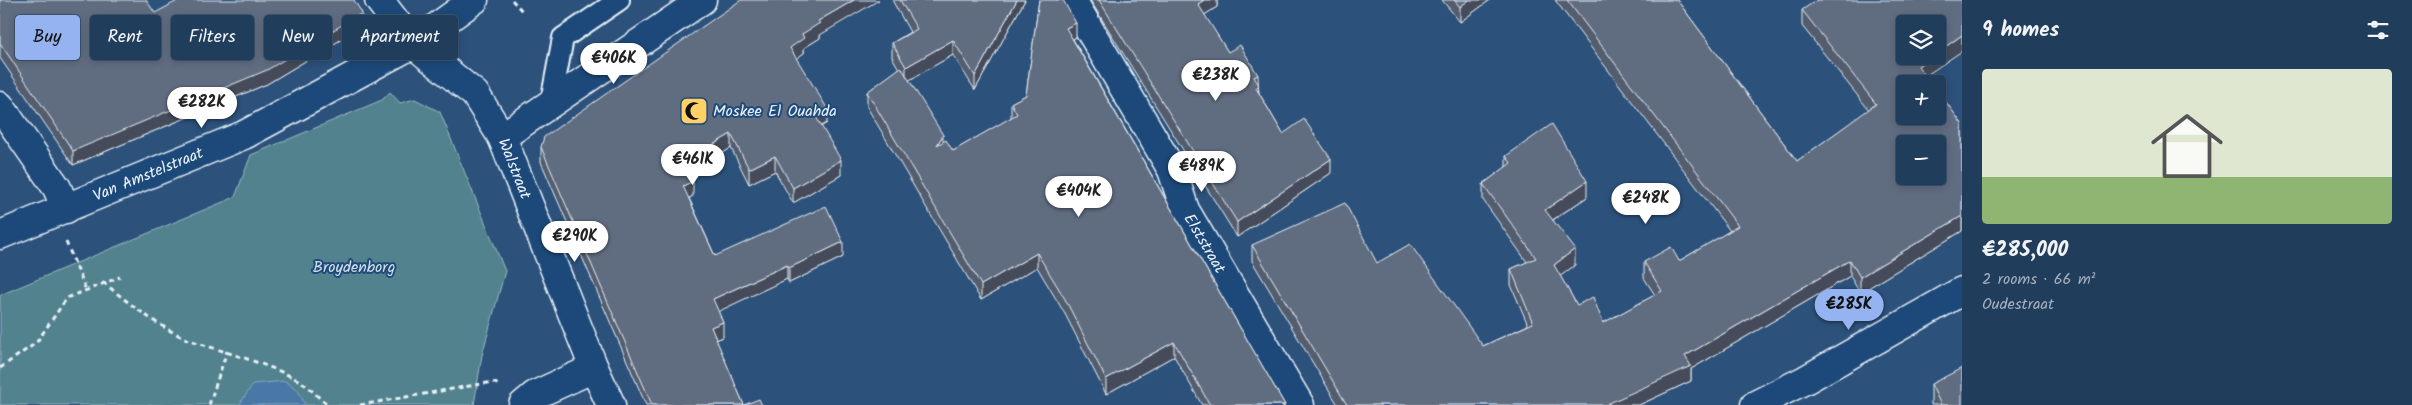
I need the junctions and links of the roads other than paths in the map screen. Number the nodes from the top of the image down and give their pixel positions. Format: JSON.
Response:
{"nodes":[{"id":1,"x":379,"y":0,"type":"edge"},
{"id":2,"x":474,"y":0,"type":"edge"},
{"id":3,"x":619,"y":0,"type":"edge"},
{"id":4,"x":702,"y":0,"type":"edge"},
{"id":5,"x":1072,"y":0,"type":"edge"},
{"id":6,"x":390,"y":15,"type":"edge"},
{"id":7,"x":453,"y":15,"type":"edge"},
{"id":8,"x":382,"y":60,"type":"edge"},
{"id":9,"x":432,"y":60,"type":"edge"},
{"id":10,"x":551,"y":102,"type":"junction"},
{"id":11,"x":0,"y":106,"type":"edge"},
{"id":12,"x":502,"y":137,"type":"junction"},
{"id":13,"x":60,"y":211,"type":"junction"},
{"id":14,"x":0,"y":235,"type":"edge"},
{"id":15,"x":1962,"y":291,"type":"edge"},
{"id":16,"x":594,"y":368,"type":"junction"},
{"id":17,"x":525,"y":403,"type":"edge"},
{"id":18,"x":611,"y":405,"type":"edge"},
{"id":19,"x":1300,"y":405,"type":"edge"},
{"id":20,"x":1755,"y":405,"type":"edge"}],
"edges":[{"from":1,"to":6,"type":"street","name":"Walstraat"},
{"from":2,"to":7,"type":"street","name":"Van Amstelstraat"},
{"from":3,"to":10,"type":"lane"},
{"from":4,"to":10,"type":"street"},
{"from":5,"to":19,"type":"street","name":"Elststraat"},
{"from":8,"to":13,"type":"street","name":"Van Amstelstraat"},
{"from":9,"to":12,"type":"street","name":"Walstraat"},
{"from":10,"to":12,"type":"street"},
{"from":11,"to":13,"type":"street"},
{"from":12,"to":16,"type":"street","name":"Walstraat"},
{"from":13,"to":14,"type":"street","name":"Van Amstelstraat"},
{"from":15,"to":20,"type":"street"},
{"from":16,"to":17,"type":"street"},
{"from":16,"to":18,"type":"street","name":"Walstraat"}]}
